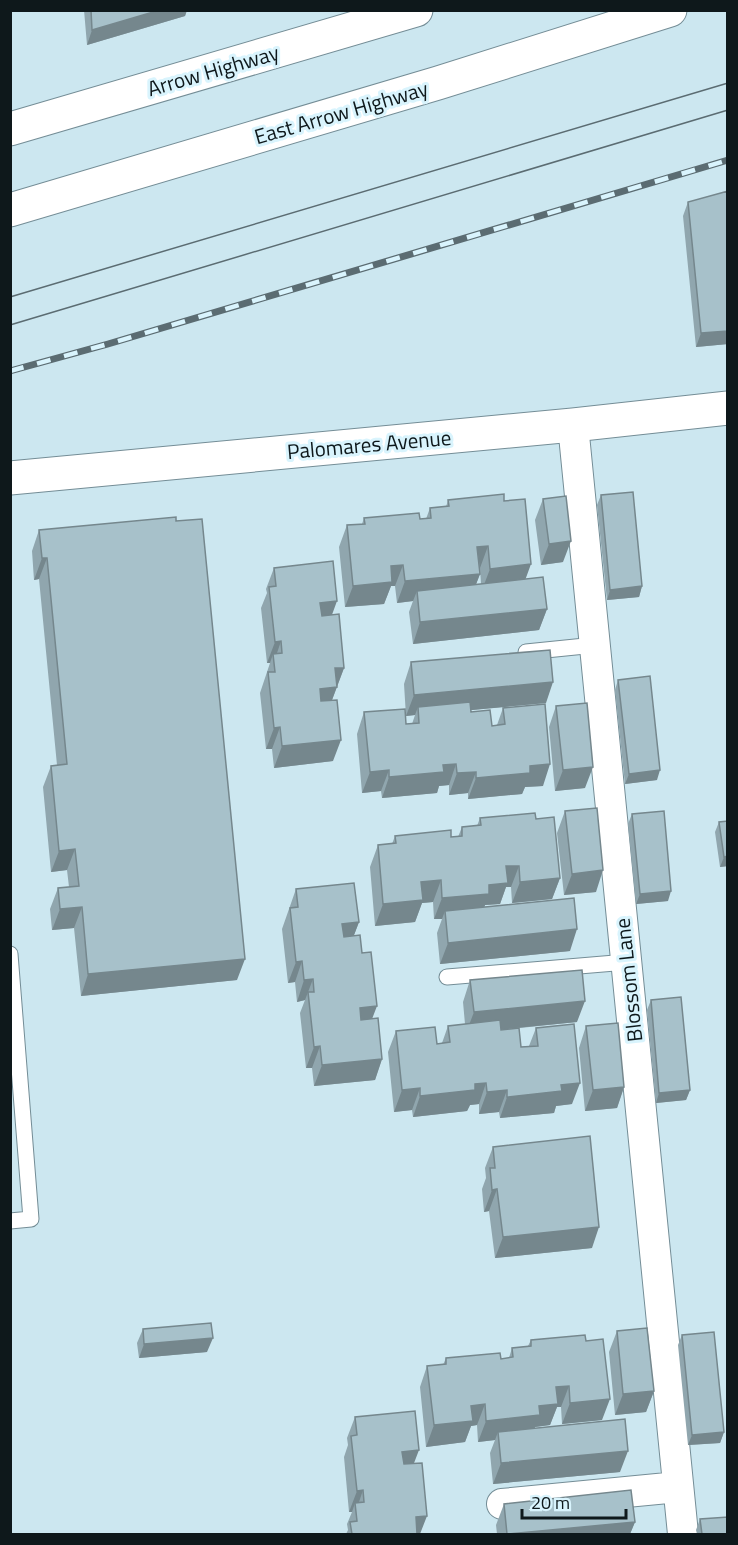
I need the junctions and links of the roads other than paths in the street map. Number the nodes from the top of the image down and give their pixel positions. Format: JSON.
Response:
{"nodes":[{"id":1,"x":416,"y":10,"type":"edge"},
{"id":2,"x":658,"y":12,"type":"edge"},
{"id":3,"x":10,"y":129,"type":"edge"},
{"id":4,"x":10,"y":210,"type":"edge"},
{"id":5,"x":728,"y":408,"type":"edge"},
{"id":6,"x":573,"y":425,"type":"junction"},
{"id":7,"x":10,"y":478,"type":"edge"},
{"id":8,"x":595,"y":645,"type":"junction"},
{"id":9,"x":514,"y":653,"type":"edge"},
{"id":10,"x":10,"y":954,"type":"edge"},
{"id":11,"x":627,"y":962,"type":"junction"},
{"id":12,"x":447,"y":977,"type":"edge"},
{"id":13,"x":10,"y":1221,"type":"edge"},
{"id":14,"x":678,"y":1487,"type":"junction"},
{"id":15,"x":502,"y":1504,"type":"edge"},
{"id":16,"x":683,"y":1534,"type":"edge"}],
"edges":[{"from":1,"to":3,"type":"main road","name":"Arrow Highway"},
{"from":2,"to":4,"type":"main road","name":"East Arrow Highway"},
{"from":5,"to":6,"type":"main road","name":"Palomares Avenue"},
{"from":6,"to":7,"type":"main road","name":"Palomares Avenue"},
{"from":6,"to":8,"type":"street","name":"Blossom Lane"},
{"from":8,"to":9,"type":"lane"},
{"from":8,"to":11,"type":"street","name":"Blossom Lane"},
{"from":10,"to":13,"type":"lane"},
{"from":11,"to":12,"type":"lane"},
{"from":11,"to":14,"type":"street","name":"Blossom Lane"},
{"from":14,"to":15,"type":"street"},
{"from":14,"to":16,"type":"street","name":"Blossom Lane"}]}
